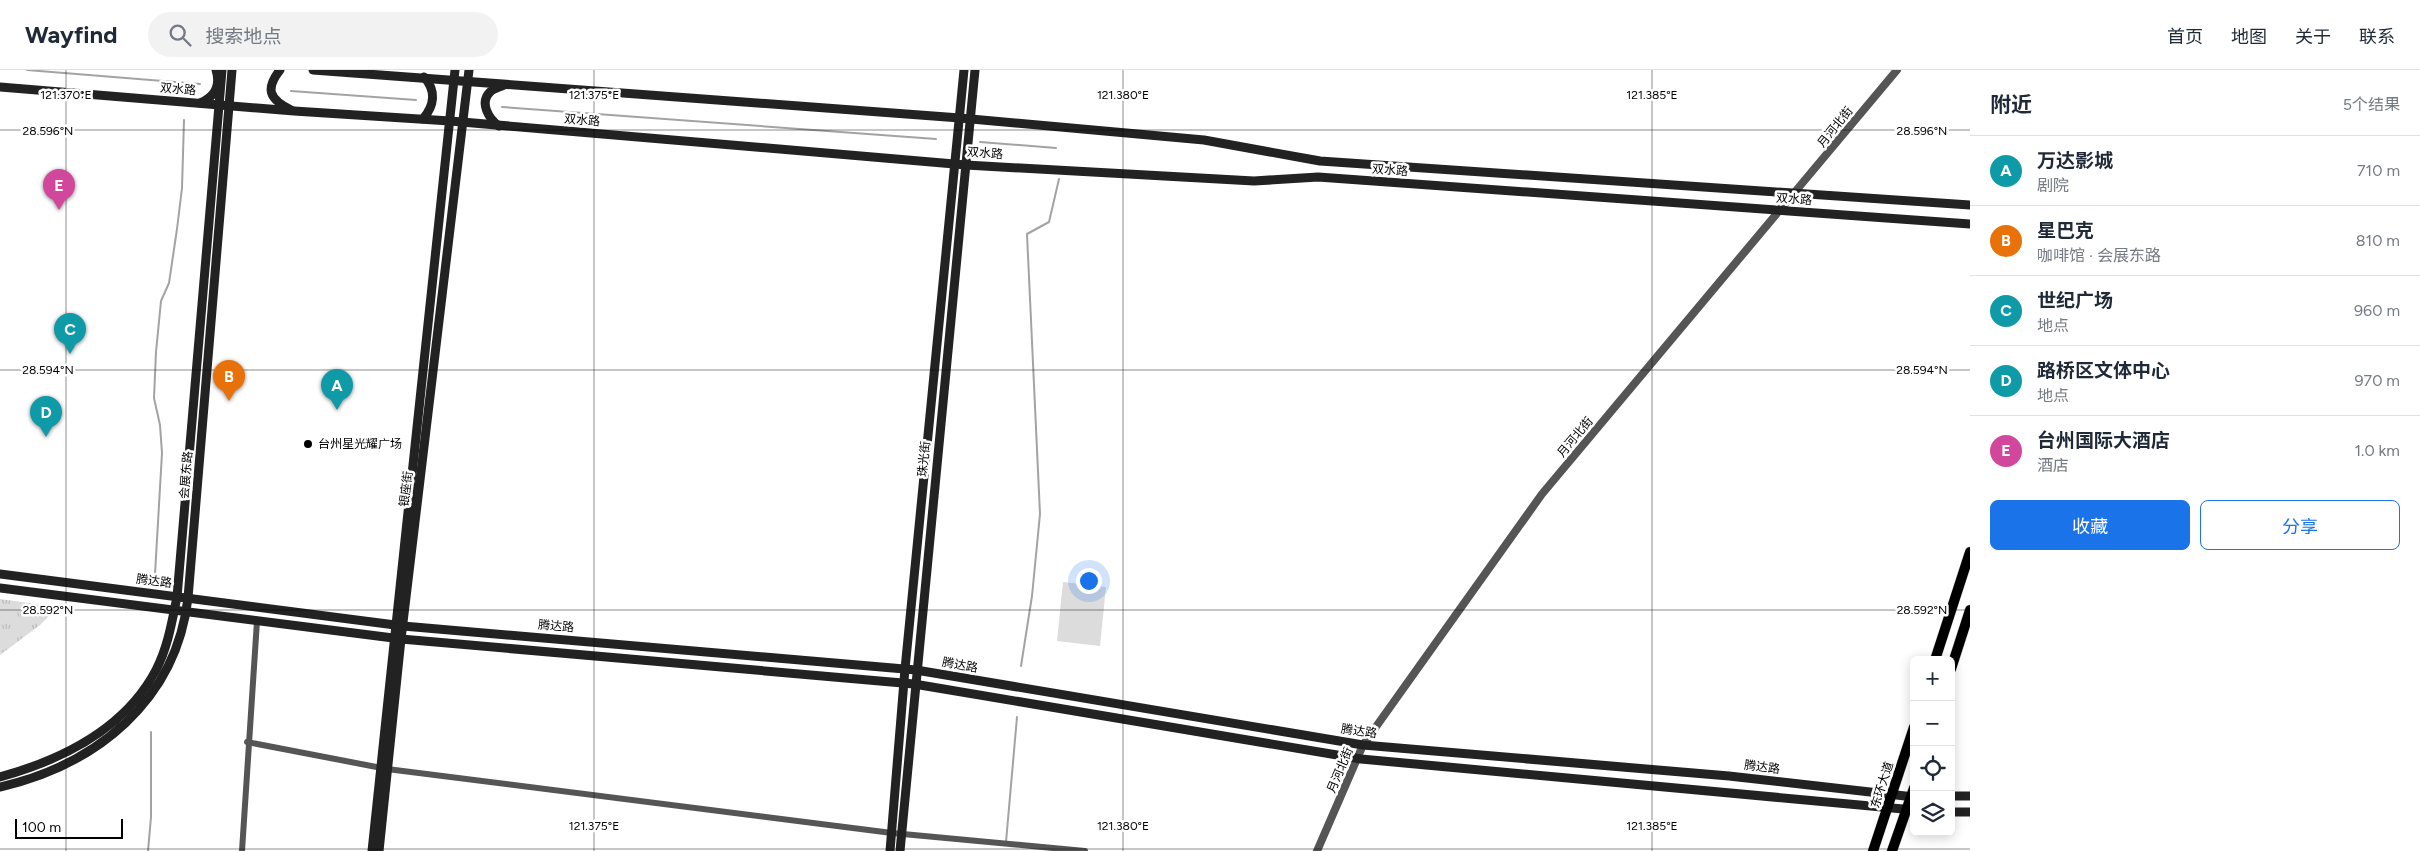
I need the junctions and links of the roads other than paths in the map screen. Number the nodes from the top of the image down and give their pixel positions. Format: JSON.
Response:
{"nodes":[{"id":1,"x":216,"y":70,"type":"edge"},
{"id":2,"x":222,"y":70,"type":"edge"},
{"id":3,"x":232,"y":70,"type":"edge"},
{"id":4,"x":280,"y":70,"type":"edge"},
{"id":5,"x":313,"y":70,"type":"edge"},
{"id":6,"x":469,"y":70,"type":"edge"},
{"id":7,"x":964,"y":70,"type":"edge"},
{"id":8,"x":975,"y":70,"type":"edge"},
{"id":9,"x":1897,"y":70,"type":"edge"},
{"id":10,"x":454,"y":75,"type":"edge"},
{"id":11,"x":424,"y":77,"type":"junction"},
{"id":12,"x":468,"y":81,"type":"junction"},
{"id":13,"x":507,"y":84,"type":"junction"},
{"id":14,"x":0,"y":87,"type":"edge"},
{"id":15,"x":197,"y":104,"type":"junction"},
{"id":16,"x":224,"y":106,"type":"junction"},
{"id":17,"x":294,"y":111,"type":"junction"},
{"id":18,"x":960,"y":118,"type":"junction"},
{"id":19,"x":422,"y":119,"type":"junction"},
{"id":20,"x":971,"y":119,"type":"junction"},
{"id":21,"x":450,"y":121,"type":"junction"},
{"id":22,"x":462,"y":122,"type":"junction"},
{"id":23,"x":499,"y":126,"type":"junction"},
{"id":24,"x":956,"y":163,"type":"junction"},
{"id":25,"x":966,"y":165,"type":"junction"},
{"id":26,"x":1796,"y":193,"type":"junction"},
{"id":27,"x":1970,"y":205,"type":"edge"},
{"id":28,"x":1782,"y":210,"type":"junction"},
{"id":29,"x":1970,"y":224,"type":"edge"},
{"id":30,"x":1970,"y":552,"type":"edge"},
{"id":31,"x":0,"y":574,"type":"edge"},
{"id":32,"x":0,"y":588,"type":"edge"},
{"id":33,"x":177,"y":597,"type":"junction"},
{"id":34,"x":188,"y":598,"type":"junction"},
{"id":35,"x":174,"y":610,"type":"junction"},
{"id":36,"x":1970,"y":610,"type":"edge"},
{"id":37,"x":187,"y":612,"type":"junction"},
{"id":38,"x":257,"y":621,"type":"junction"},
{"id":39,"x":399,"y":625,"type":"junction"},
{"id":40,"x":398,"y":639,"type":"junction"},
{"id":41,"x":1936,"y":656,"type":"edge"},
{"id":42,"x":1955,"y":657,"type":"edge"},
{"id":43,"x":905,"y":670,"type":"junction"},
{"id":44,"x":916,"y":670,"type":"junction"},
{"id":45,"x":904,"y":683,"type":"junction"},
{"id":46,"x":914,"y":684,"type":"junction"},
{"id":47,"x":1910,"y":739,"type":"edge"},
{"id":48,"x":247,"y":742,"type":"junction"},
{"id":49,"x":1363,"y":745,"type":"junction"},
{"id":50,"x":1357,"y":758,"type":"junction"},
{"id":51,"x":383,"y":768,"type":"junction"},
{"id":52,"x":0,"y":777,"type":"edge"},
{"id":53,"x":0,"y":786,"type":"edge"},
{"id":54,"x":1892,"y":794,"type":"junction"},
{"id":55,"x":1910,"y":794,"type":"edge"},
{"id":56,"x":1955,"y":796,"type":"edge"},
{"id":57,"x":1970,"y":796,"type":"edge"},
{"id":58,"x":1887,"y":809,"type":"junction"},
{"id":59,"x":1910,"y":810,"type":"edge"},
{"id":60,"x":1955,"y":812,"type":"edge"},
{"id":61,"x":1970,"y":812,"type":"edge"},
{"id":62,"x":892,"y":832,"type":"junction"},
{"id":63,"x":902,"y":834,"type":"junction"},
{"id":64,"x":242,"y":851,"type":"edge"},
{"id":65,"x":372,"y":851,"type":"edge"},
{"id":66,"x":379,"y":851,"type":"edge"},
{"id":67,"x":890,"y":851,"type":"edge"},
{"id":68,"x":900,"y":851,"type":"edge"},
{"id":69,"x":1085,"y":851,"type":"edge"},
{"id":70,"x":1317,"y":851,"type":"edge"},
{"id":71,"x":1873,"y":851,"type":"edge"},
{"id":72,"x":1892,"y":851,"type":"edge"}],
"edges":[{"from":1,"to":15,"type":"main road"},
{"from":2,"to":16,"type":"main road","name":"会展东路"},
{"from":3,"to":16,"type":"main road","name":"会展东路"},
{"from":4,"to":17,"type":"main road"},
{"from":5,"to":11,"type":"main road","name":"双水路"},
{"from":6,"to":12,"type":"main road","name":"银座街"},
{"from":7,"to":18,"type":"main road","name":"珠光街"},
{"from":8,"to":20,"type":"main road","name":"珠光街"},
{"from":9,"to":26,"type":"street","name":"月河北街"},
{"from":10,"to":11,"type":"main road","name":"双水路"},
{"from":10,"to":12,"type":"main road","name":"双水路"},
{"from":10,"to":21,"type":"main road"},
{"from":11,"to":19,"type":"main road"},
{"from":12,"to":13,"type":"main road","name":"双水路"},
{"from":12,"to":22,"type":"main road","name":"银座街"},
{"from":13,"to":18,"type":"main road","name":"双水路"},
{"from":13,"to":23,"type":"main road"},
{"from":14,"to":15,"type":"main road","name":"双水路"},
{"from":15,"to":16,"type":"main road","name":"双水路"},
{"from":16,"to":17,"type":"main road","name":"双水路"},
{"from":16,"to":33,"type":"main road","name":"会展东路"},
{"from":16,"to":34,"type":"main road","name":"会展东路"},
{"from":17,"to":19,"type":"main road","name":"双水路"},
{"from":18,"to":20,"type":"main road","name":"双水路"},
{"from":18,"to":24,"type":"main road","name":"珠光街"},
{"from":19,"to":21,"type":"main road","name":"双水路"},
{"from":20,"to":25,"type":"main road","name":"珠光街"},
{"from":20,"to":26,"type":"main road","name":"双水路"},
{"from":21,"to":22,"type":"main road","name":"双水路"},
{"from":21,"to":39,"type":"main road"},
{"from":22,"to":23,"type":"main road","name":"双水路"},
{"from":22,"to":39,"type":"main road","name":"银座街"},
{"from":23,"to":24,"type":"main road","name":"双水路"},
{"from":24,"to":25,"type":"main road","name":"双水路"},
{"from":24,"to":43,"type":"main road","name":"珠光街"},
{"from":25,"to":28,"type":"main road","name":"双水路"},
{"from":25,"to":44,"type":"main road","name":"珠光街"},
{"from":26,"to":27,"type":"main road","name":"双水路"},
{"from":26,"to":28,"type":"street","name":"月河北街"},
{"from":28,"to":29,"type":"main road","name":"双水路"},
{"from":28,"to":49,"type":"street","name":"月河北街"},
{"from":30,"to":41,"type":"main road"},
{"from":31,"to":33,"type":"main road","name":"腾达路"},
{"from":32,"to":35,"type":"main road"},
{"from":33,"to":34,"type":"main road","name":"腾达路"},
{"from":33,"to":35,"type":"main road","name":"会展东路"},
{"from":34,"to":37,"type":"main road","name":"会展东路"},
{"from":34,"to":39,"type":"main road","name":"腾达路"},
{"from":35,"to":37,"type":"main road"},
{"from":35,"to":52,"type":"main road","name":"会展东路"},
{"from":36,"to":42,"type":"main road"},
{"from":37,"to":38,"type":"main road"},
{"from":37,"to":53,"type":"main road","name":"会展东路"},
{"from":38,"to":40,"type":"main road"},
{"from":38,"to":48,"type":"street"},
{"from":39,"to":40,"type":"main road","name":"银座街"},
{"from":39,"to":43,"type":"main road","name":"腾达路"},
{"from":40,"to":45,"type":"main road"},
{"from":40,"to":51,"type":"main road","name":"银座街"},
{"from":43,"to":44,"type":"main road","name":"腾达路"},
{"from":43,"to":45,"type":"main road","name":"珠光街"},
{"from":44,"to":46,"type":"main road","name":"珠光街"},
{"from":44,"to":49,"type":"main road","name":"腾达路"},
{"from":45,"to":46,"type":"main road"},
{"from":45,"to":62,"type":"main road","name":"珠光街"},
{"from":46,"to":50,"type":"main road"},
{"from":46,"to":63,"type":"main road","name":"珠光街"},
{"from":47,"to":54,"type":"main road","name":"东环大道"},
{"from":48,"to":51,"type":"street"},
{"from":48,"to":64,"type":"street"},
{"from":49,"to":50,"type":"street","name":"月河北街"},
{"from":49,"to":54,"type":"main road","name":"腾达路"},
{"from":50,"to":58,"type":"main road"},
{"from":50,"to":70,"type":"street","name":"月河北街"},
{"from":51,"to":62,"type":"street"},
{"from":51,"to":65,"type":"main road"},
{"from":51,"to":66,"type":"main road"},
{"from":54,"to":55,"type":"main road","name":"腾达路"},
{"from":54,"to":58,"type":"main road","name":"东环大道"},
{"from":56,"to":57,"type":"main road"},
{"from":58,"to":59,"type":"main road"},
{"from":58,"to":71,"type":"main road","name":"东环大道"},
{"from":59,"to":72,"type":"main road"},
{"from":60,"to":61,"type":"main road"},
{"from":62,"to":63,"type":"street"},
{"from":62,"to":67,"type":"main road","name":"珠光街"},
{"from":63,"to":68,"type":"main road","name":"珠光街"},
{"from":63,"to":69,"type":"street"}]}
